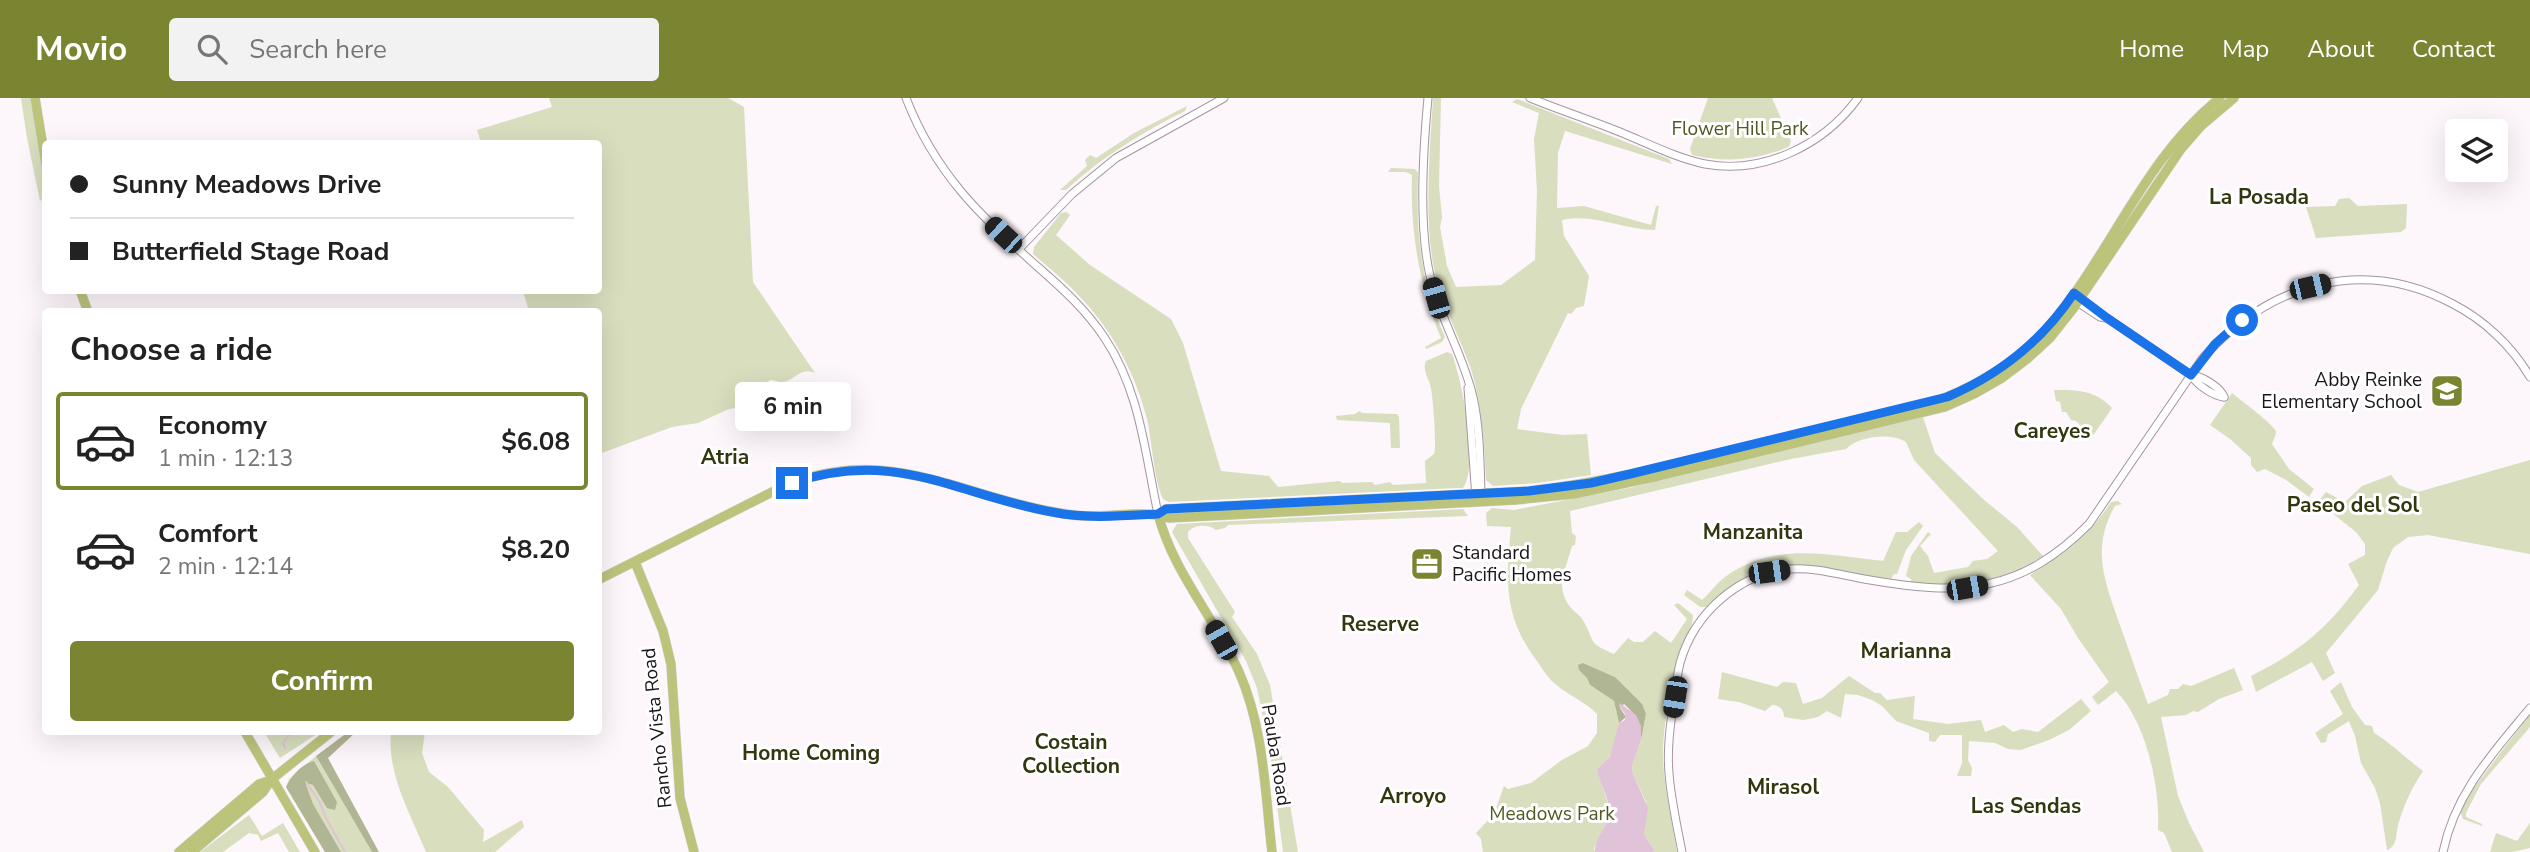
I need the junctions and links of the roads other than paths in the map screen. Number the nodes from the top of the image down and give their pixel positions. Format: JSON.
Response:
{"nodes":[{"id":1,"x":35,"y":98,"type":"edge"},
{"id":2,"x":906,"y":98,"type":"edge"},
{"id":3,"x":1224,"y":98,"type":"edge"},
{"id":4,"x":1428,"y":98,"type":"edge"},
{"id":5,"x":1530,"y":98,"type":"edge"},
{"id":6,"x":1858,"y":98,"type":"edge"},
{"id":7,"x":2220,"y":98,"type":"edge"},
{"id":8,"x":2234,"y":98,"type":"edge"},
{"id":9,"x":42,"y":141,"type":"edge"},
{"id":10,"x":1019,"y":249,"type":"junction"},
{"id":11,"x":2076,"y":298,"type":"junction"},
{"id":12,"x":2191,"y":375,"type":"junction"},
{"id":13,"x":2530,"y":377,"type":"edge"},
{"id":14,"x":1478,"y":496,"type":"junction"},
{"id":15,"x":1158,"y":514,"type":"junction"},
{"id":16,"x":635,"y":562,"type":"junction"},
{"id":17,"x":602,"y":578,"type":"edge"},
{"id":18,"x":2530,"y":708,"type":"edge"},
{"id":19,"x":247,"y":735,"type":"edge"},
{"id":20,"x":327,"y":735,"type":"edge"},
{"id":21,"x":272,"y":779,"type":"junction"},
{"id":22,"x":179,"y":852,"type":"edge"},
{"id":23,"x":192,"y":852,"type":"edge"},
{"id":24,"x":315,"y":852,"type":"edge"},
{"id":25,"x":694,"y":852,"type":"edge"},
{"id":26,"x":1272,"y":852,"type":"edge"},
{"id":27,"x":1682,"y":852,"type":"edge"},
{"id":28,"x":2443,"y":852,"type":"edge"}],
"edges":[{"from":1,"to":9,"type":"main road"},
{"from":2,"to":10,"type":"street","name":"Pauba Road"},
{"from":3,"to":10,"type":"street"},
{"from":4,"to":14,"type":"street"},
{"from":5,"to":6,"type":"street"},
{"from":7,"to":11,"type":"main road"},
{"from":8,"to":11,"type":"main road"},
{"from":10,"to":15,"type":"street","name":"Pauba Road"},
{"from":11,"to":12,"type":"street"},
{"from":11,"to":14,"type":"main road"},
{"from":12,"to":13,"type":"street"},
{"from":12,"to":27,"type":"street"},
{"from":14,"to":15,"type":"main road"},
{"from":15,"to":16,"type":"main road"},
{"from":15,"to":26,"type":"main road","name":"Pauba Road"},
{"from":16,"to":17,"type":"main road"},
{"from":16,"to":25,"type":"main road","name":"Rancho Vista Road"},
{"from":18,"to":28,"type":"street"},
{"from":19,"to":21,"type":"main road"},
{"from":20,"to":21,"type":"main road"},
{"from":21,"to":22,"type":"main road"},
{"from":21,"to":23,"type":"main road"},
{"from":21,"to":24,"type":"main road"}]}
